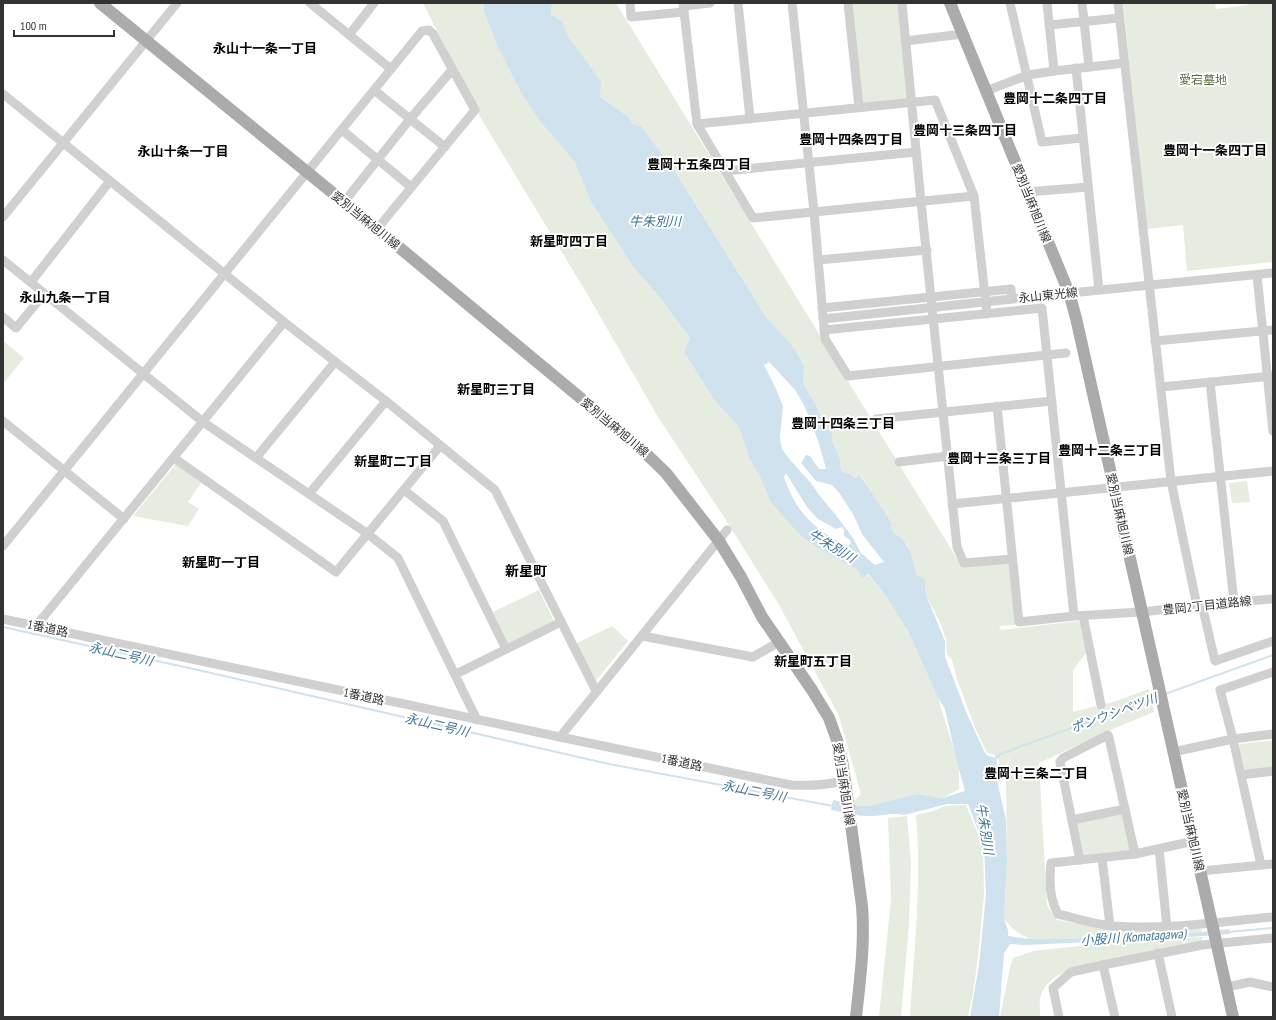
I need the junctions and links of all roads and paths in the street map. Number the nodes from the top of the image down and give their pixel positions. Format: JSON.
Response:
{"nodes":[{"id":1,"x":100,"y":3,"type":"edge"},
{"id":2,"x":177,"y":3,"type":"edge"},
{"id":3,"x":310,"y":3,"type":"edge"},
{"id":4,"x":374,"y":3,"type":"edge"},
{"id":5,"x":630,"y":3,"type":"edge"},
{"id":6,"x":710,"y":3,"type":"edge"},
{"id":7,"x":738,"y":3,"type":"edge"},
{"id":8,"x":792,"y":3,"type":"edge"},
{"id":9,"x":848,"y":3,"type":"edge"},
{"id":10,"x":902,"y":3,"type":"edge"},
{"id":11,"x":950,"y":3,"type":"edge"},
{"id":12,"x":1010,"y":3,"type":"edge"},
{"id":13,"x":1047,"y":3,"type":"edge"},
{"id":14,"x":1082,"y":3,"type":"edge"},
{"id":15,"x":1118,"y":3,"type":"edge"},
{"id":16,"x":684,"y":7,"type":"edge"},
{"id":17,"x":1119,"y":18,"type":"junction"},
{"id":18,"x":1084,"y":22,"type":"junction"},
{"id":19,"x":1049,"y":25,"type":"junction"},
{"id":20,"x":963,"y":34,"type":"junction"},
{"id":21,"x":349,"y":35,"type":"junction"},
{"id":22,"x":147,"y":40,"type":"junction"},
{"id":23,"x":906,"y":41,"type":"junction"},
{"id":24,"x":1125,"y":63,"type":"junction"},
{"id":25,"x":1089,"y":67,"type":"junction"},
{"id":26,"x":1076,"y":68,"type":"junction"},
{"id":27,"x":391,"y":69,"type":"junction"},
{"id":28,"x":452,"y":70,"type":"junction"},
{"id":29,"x":1054,"y":71,"type":"junction"},
{"id":30,"x":1028,"y":75,"type":"junction"},
{"id":31,"x":374,"y":90,"type":"junction"},
{"id":32,"x":986,"y":91,"type":"junction"},
{"id":33,"x":5,"y":99,"type":"edge"},
{"id":34,"x":912,"y":102,"type":"junction"},
{"id":35,"x":859,"y":107,"type":"junction"},
{"id":36,"x":804,"y":113,"type":"junction"},
{"id":37,"x":410,"y":119,"type":"junction"},
{"id":38,"x":750,"y":119,"type":"junction"},
{"id":39,"x":697,"y":124,"type":"junction"},
{"id":40,"x":342,"y":130,"type":"junction"},
{"id":41,"x":1082,"y":138,"type":"junction"},
{"id":42,"x":63,"y":143,"type":"junction"},
{"id":43,"x":445,"y":147,"type":"junction"},
{"id":44,"x":916,"y":152,"type":"junction"},
{"id":45,"x":378,"y":160,"type":"junction"},
{"id":46,"x":809,"y":162,"type":"junction"},
{"id":47,"x":725,"y":171,"type":"junction"},
{"id":48,"x":307,"y":172,"type":"junction"},
{"id":49,"x":110,"y":181,"type":"junction"},
{"id":50,"x":411,"y":187,"type":"junction"},
{"id":51,"x":1088,"y":187,"type":"junction"},
{"id":52,"x":1027,"y":192,"type":"junction"},
{"id":53,"x":974,"y":196,"type":"junction"},
{"id":54,"x":344,"y":202,"type":"junction"},
{"id":55,"x":921,"y":202,"type":"junction"},
{"id":56,"x":814,"y":212,"type":"junction"},
{"id":57,"x":3,"y":217,"type":"edge"},
{"id":58,"x":377,"y":229,"type":"junction"},
{"id":59,"x":927,"y":250,"type":"junction"},
{"id":60,"x":3,"y":260,"type":"edge"},
{"id":61,"x":818,"y":260,"type":"junction"},
{"id":62,"x":225,"y":273,"type":"junction"},
{"id":63,"x":1273,"y":273,"type":"edge"},
{"id":64,"x":1257,"y":275,"type":"junction"},
{"id":65,"x":31,"y":282,"type":"junction"},
{"id":66,"x":1148,"y":286,"type":"junction"},
{"id":67,"x":1099,"y":290,"type":"junction"},
{"id":68,"x":984,"y":292,"type":"junction"},
{"id":69,"x":1069,"y":293,"type":"junction"},
{"id":70,"x":44,"y":294,"type":"junction"},
{"id":71,"x":931,"y":297,"type":"junction"},
{"id":72,"x":1012,"y":299,"type":"junction"},
{"id":73,"x":876,"y":302,"type":"junction"},
{"id":74,"x":986,"y":302,"type":"junction"},
{"id":75,"x":822,"y":308,"type":"junction"},
{"id":76,"x":932,"y":308,"type":"junction"},
{"id":77,"x":877,"y":313,"type":"junction"},
{"id":78,"x":987,"y":314,"type":"junction"},
{"id":79,"x":3,"y":317,"type":"edge"},
{"id":80,"x":933,"y":318,"type":"junction"},
{"id":81,"x":823,"y":319,"type":"junction"},
{"id":82,"x":284,"y":322,"type":"junction"},
{"id":83,"x":879,"y":324,"type":"junction"},
{"id":84,"x":824,"y":330,"type":"junction"},
{"id":85,"x":1273,"y":330,"type":"edge"},
{"id":86,"x":1263,"y":331,"type":"junction"},
{"id":87,"x":1155,"y":341,"type":"junction"},
{"id":88,"x":1066,"y":353,"type":"dead end"},
{"id":89,"x":1047,"y":356,"type":"junction"},
{"id":90,"x":335,"y":362,"type":"junction"},
{"id":91,"x":938,"y":366,"type":"junction"},
{"id":92,"x":143,"y":374,"type":"junction"},
{"id":93,"x":1270,"y":376,"type":"edge"},
{"id":94,"x":1210,"y":382,"type":"junction"},
{"id":95,"x":1160,"y":386,"type":"junction"},
{"id":96,"x":386,"y":401,"type":"junction"},
{"id":97,"x":1052,"y":401,"type":"junction"},
{"id":98,"x":997,"y":406,"type":"junction"},
{"id":99,"x":943,"y":411,"type":"junction"},
{"id":100,"x":876,"y":419,"type":"dead end"},
{"id":101,"x":3,"y":421,"type":"edge"},
{"id":102,"x":203,"y":422,"type":"junction"},
{"id":103,"x":1273,"y":431,"type":"edge"},
{"id":104,"x":440,"y":446,"type":"junction"},
{"id":105,"x":948,"y":456,"type":"junction"},
{"id":106,"x":174,"y":458,"type":"junction"},
{"id":107,"x":256,"y":458,"type":"junction"},
{"id":108,"x":899,"y":462,"type":"dead end"},
{"id":109,"x":65,"y":471,"type":"junction"},
{"id":110,"x":1273,"y":471,"type":"edge"},
{"id":111,"x":1221,"y":476,"type":"junction"},
{"id":112,"x":1170,"y":481,"type":"junction"},
{"id":113,"x":1114,"y":487,"type":"junction"},
{"id":114,"x":404,"y":490,"type":"junction"},
{"id":115,"x":1061,"y":493,"type":"junction"},
{"id":116,"x":310,"y":494,"type":"junction"},
{"id":117,"x":1007,"y":498,"type":"junction"},
{"id":118,"x":952,"y":504,"type":"junction"},
{"id":119,"x":124,"y":519,"type":"junction"},
{"id":120,"x":727,"y":530,"type":"dead end"},
{"id":121,"x":368,"y":534,"type":"junction"},
{"id":122,"x":719,"y":541,"type":"junction"},
{"id":123,"x":3,"y":546,"type":"edge"},
{"id":124,"x":1012,"y":559,"type":"junction"},
{"id":125,"x":1273,"y":599,"type":"edge"},
{"id":126,"x":1234,"y":602,"type":"junction"},
{"id":127,"x":1200,"y":606,"type":"junction"},
{"id":128,"x":1142,"y":612,"type":"junction"},
{"id":129,"x":1079,"y":616,"type":"junction"},
{"id":130,"x":3,"y":619,"type":"edge"},
{"id":131,"x":561,"y":622,"type":"junction"},
{"id":132,"x":36,"y":626,"type":"junction"},
{"id":133,"x":642,"y":636,"type":"junction"},
{"id":134,"x":1273,"y":641,"type":"edge"},
{"id":135,"x":779,"y":642,"type":"junction"},
{"id":136,"x":506,"y":649,"type":"junction"},
{"id":137,"x":1273,"y":672,"type":"edge"},
{"id":138,"x":456,"y":674,"type":"junction"},
{"id":139,"x":596,"y":691,"type":"junction"},
{"id":140,"x":1101,"y":705,"type":"dead end"},
{"id":141,"x":477,"y":720,"type":"junction"},
{"id":142,"x":1273,"y":734,"type":"edge"},
{"id":143,"x":560,"y":737,"type":"junction"},
{"id":144,"x":1233,"y":739,"type":"junction"},
{"id":145,"x":1173,"y":752,"type":"junction"},
{"id":146,"x":1273,"y":771,"type":"edge"},
{"id":147,"x":1241,"y":775,"type":"junction"},
{"id":148,"x":844,"y":781,"type":"junction"},
{"id":149,"x":1125,"y":809,"type":"junction"},
{"id":150,"x":1072,"y":820,"type":"junction"},
{"id":151,"x":1194,"y":841,"type":"junction"},
{"id":152,"x":1159,"y":849,"type":"junction"},
{"id":153,"x":1135,"y":854,"type":"junction"},
{"id":154,"x":1102,"y":858,"type":"junction"},
{"id":155,"x":1080,"y":860,"type":"junction"},
{"id":156,"x":1273,"y":864,"type":"edge"},
{"id":157,"x":1260,"y":865,"type":"junction"},
{"id":158,"x":1201,"y":871,"type":"junction"},
{"id":159,"x":1273,"y":916,"type":"edge"},
{"id":160,"x":1213,"y":925,"type":"junction"},
{"id":161,"x":1110,"y":926,"type":"junction"},
{"id":162,"x":1167,"y":927,"type":"junction"},
{"id":163,"x":1273,"y":938,"type":"edge"},
{"id":164,"x":1216,"y":942,"type":"junction"},
{"id":165,"x":1158,"y":953,"type":"junction"},
{"id":166,"x":1103,"y":965,"type":"junction"},
{"id":167,"x":1227,"y":987,"type":"junction"},
{"id":168,"x":1273,"y":987,"type":"edge"},
{"id":169,"x":856,"y":1017,"type":"edge"},
{"id":170,"x":1059,"y":1017,"type":"edge"},
{"id":171,"x":1115,"y":1017,"type":"edge"},
{"id":172,"x":1172,"y":1017,"type":"edge"},
{"id":173,"x":1233,"y":1017,"type":"edge"}],
"edges":[{"from":1,"to":22,"type":"main road","name":"愛別当麻旭川線"},
{"from":2,"to":22,"type":"street"},
{"from":3,"to":21,"type":"street"},
{"from":4,"to":21,"type":"street"},
{"from":5,"to":16,"type":"street"},
{"from":6,"to":16,"type":"street"},
{"from":7,"to":38,"type":"street"},
{"from":8,"to":36,"type":"street"},
{"from":9,"to":35,"type":"street"},
{"from":10,"to":23,"type":"street"},
{"from":11,"to":20,"type":"main road","name":"愛別当麻旭川線"},
{"from":12,"to":30,"type":"street"},
{"from":13,"to":19,"type":"street"},
{"from":14,"to":18,"type":"street"},
{"from":15,"to":17,"type":"street"},
{"from":16,"to":39,"type":"street"},
{"from":17,"to":18,"type":"street"},
{"from":17,"to":24,"type":"street"},
{"from":18,"to":19,"type":"street"},
{"from":18,"to":25,"type":"street"},
{"from":19,"to":29,"type":"street"},
{"from":20,"to":23,"type":"street"},
{"from":20,"to":32,"type":"main road","name":"愛別当麻旭川線"},
{"from":21,"to":27,"type":"street"},
{"from":22,"to":42,"type":"street"},
{"from":22,"to":48,"type":"main road","name":"愛別当麻旭川線"},
{"from":23,"to":34,"type":"street"},
{"from":24,"to":25,"type":"street"},
{"from":24,"to":66,"type":"street"},
{"from":25,"to":26,"type":"street"},
{"from":26,"to":29,"type":"street"},
{"from":26,"to":41,"type":"street"},
{"from":27,"to":28,"type":"street"},
{"from":27,"to":31,"type":"street"},
{"from":28,"to":37,"type":"street"},
{"from":28,"to":43,"type":"street"},
{"from":29,"to":30,"type":"street"},
{"from":30,"to":32,"type":"street"},
{"from":30,"to":41,"type":"street"},
{"from":31,"to":37,"type":"street"},
{"from":31,"to":40,"type":"street"},
{"from":32,"to":52,"type":"main road","name":"愛別当麻旭川線"},
{"from":33,"to":42,"type":"street"},
{"from":34,"to":35,"type":"street"},
{"from":34,"to":44,"type":"street"},
{"from":34,"to":53,"type":"street"},
{"from":35,"to":36,"type":"street"},
{"from":36,"to":38,"type":"street"},
{"from":36,"to":46,"type":"street"},
{"from":37,"to":43,"type":"street"},
{"from":37,"to":45,"type":"street"},
{"from":38,"to":39,"type":"street"},
{"from":39,"to":47,"type":"street"},
{"from":40,"to":45,"type":"street"},
{"from":40,"to":48,"type":"street"},
{"from":41,"to":51,"type":"street"},
{"from":42,"to":49,"type":"street"},
{"from":42,"to":57,"type":"street"},
{"from":43,"to":50,"type":"street"},
{"from":44,"to":46,"type":"street"},
{"from":44,"to":55,"type":"street"},
{"from":45,"to":50,"type":"street"},
{"from":45,"to":54,"type":"street"},
{"from":46,"to":47,"type":"street"},
{"from":46,"to":56,"type":"street"},
{"from":47,"to":56,"type":"street"},
{"from":48,"to":54,"type":"main road","name":"愛別当麻旭川線"},
{"from":48,"to":62,"type":"street"},
{"from":49,"to":62,"type":"street"},
{"from":49,"to":65,"type":"street"},
{"from":50,"to":58,"type":"street"},
{"from":51,"to":52,"type":"street"},
{"from":51,"to":67,"type":"street"},
{"from":52,"to":69,"type":"main road","name":"愛別当麻旭川線"},
{"from":53,"to":55,"type":"street"},
{"from":53,"to":68,"type":"street"},
{"from":54,"to":58,"type":"main road","name":"愛別当麻旭川線"},
{"from":55,"to":56,"type":"street"},
{"from":55,"to":59,"type":"street"},
{"from":56,"to":61,"type":"street"},
{"from":58,"to":122,"type":"main road","name":"愛別当麻旭川線"},
{"from":59,"to":61,"type":"street"},
{"from":59,"to":71,"type":"street"},
{"from":60,"to":65,"type":"street"},
{"from":61,"to":75,"type":"street"},
{"from":62,"to":82,"type":"street"},
{"from":62,"to":92,"type":"street"},
{"from":63,"to":64,"type":"street","name":"永山東光線"},
{"from":64,"to":66,"type":"street","name":"永山東光線"},
{"from":64,"to":86,"type":"street"},
{"from":65,"to":70,"type":"street"},
{"from":66,"to":67,"type":"street","name":"永山東光線"},
{"from":66,"to":87,"type":"street"},
{"from":67,"to":69,"type":"street","name":"永山東光線"},
{"from":68,"to":71,"type":"street"},
{"from":68,"to":72,"type":"street"},
{"from":68,"to":74,"type":"street"},
{"from":69,"to":72,"type":"street","name":"永山東光線"},
{"from":69,"to":113,"type":"main road","name":"愛別当麻旭川線"},
{"from":70,"to":79,"type":"street"},
{"from":70,"to":92,"type":"street"},
{"from":71,"to":73,"type":"street"},
{"from":71,"to":76,"type":"street"},
{"from":72,"to":74,"type":"street","name":"永山東光線"},
{"from":73,"to":75,"type":"street"},
{"from":73,"to":77,"type":"street"},
{"from":74,"to":76,"type":"street","name":"永山東光線"},
{"from":74,"to":78,"type":"street"},
{"from":75,"to":81,"type":"street"},
{"from":76,"to":77,"type":"street","name":"永山東光線"},
{"from":76,"to":80,"type":"street"},
{"from":77,"to":81,"type":"street","name":"永山東光線"},
{"from":77,"to":83,"type":"street"},
{"from":78,"to":80,"type":"street"},
{"from":78,"to":89,"type":"street"},
{"from":80,"to":83,"type":"street"},
{"from":80,"to":91,"type":"street"},
{"from":81,"to":84,"type":"street"},
{"from":82,"to":90,"type":"street"},
{"from":82,"to":102,"type":"street"},
{"from":83,"to":84,"type":"street"},
{"from":84,"to":91,"type":"street"},
{"from":85,"to":86,"type":"street"},
{"from":86,"to":87,"type":"street"},
{"from":86,"to":93,"type":"street"},
{"from":87,"to":95,"type":"street"},
{"from":88,"to":89,"type":"street"},
{"from":89,"to":91,"type":"street"},
{"from":89,"to":97,"type":"street"},
{"from":90,"to":96,"type":"street"},
{"from":90,"to":107,"type":"street"},
{"from":91,"to":99,"type":"street"},
{"from":92,"to":102,"type":"street"},
{"from":92,"to":109,"type":"street"},
{"from":93,"to":94,"type":"street"},
{"from":93,"to":103,"type":"street"},
{"from":94,"to":95,"type":"street"},
{"from":94,"to":111,"type":"street"},
{"from":95,"to":112,"type":"street"},
{"from":96,"to":104,"type":"street"},
{"from":96,"to":116,"type":"street"},
{"from":97,"to":98,"type":"street"},
{"from":97,"to":115,"type":"street"},
{"from":98,"to":99,"type":"street"},
{"from":98,"to":117,"type":"street"},
{"from":99,"to":100,"type":"street"},
{"from":99,"to":105,"type":"street"},
{"from":101,"to":109,"type":"street"},
{"from":102,"to":106,"type":"street"},
{"from":102,"to":107,"type":"street"},
{"from":104,"to":114,"type":"street"},
{"from":104,"to":131,"type":"street"},
{"from":105,"to":108,"type":"street"},
{"from":105,"to":118,"type":"street"},
{"from":106,"to":119,"type":"street"},
{"from":106,"to":121,"type":"street"},
{"from":107,"to":116,"type":"street"},
{"from":109,"to":119,"type":"street"},
{"from":109,"to":123,"type":"street"},
{"from":110,"to":111,"type":"street"},
{"from":111,"to":112,"type":"street"},
{"from":111,"to":126,"type":"street"},
{"from":112,"to":113,"type":"street"},
{"from":112,"to":127,"type":"street"},
{"from":113,"to":115,"type":"street"},
{"from":113,"to":128,"type":"main road","name":"愛別当麻旭川線"},
{"from":114,"to":121,"type":"street"},
{"from":114,"to":136,"type":"street"},
{"from":115,"to":117,"type":"street"},
{"from":115,"to":129,"type":"street"},
{"from":116,"to":121,"type":"street"},
{"from":117,"to":118,"type":"street"},
{"from":117,"to":124,"type":"street"},
{"from":118,"to":124,"type":"street"},
{"from":119,"to":132,"type":"street"},
{"from":120,"to":122,"type":"street"},
{"from":121,"to":138,"type":"street"},
{"from":122,"to":133,"type":"street"},
{"from":122,"to":135,"type":"main road","name":"愛別当麻旭川線"},
{"from":124,"to":129,"type":"street","name":"豊岡2丁目道路線"},
{"from":125,"to":126,"type":"street","name":"豊岡2丁目道路線"},
{"from":126,"to":127,"type":"street","name":"豊岡2丁目道路線"},
{"from":127,"to":128,"type":"street","name":"豊岡2丁目道路線"},
{"from":127,"to":134,"type":"street"},
{"from":128,"to":129,"type":"street","name":"豊岡2丁目道路線"},
{"from":128,"to":145,"type":"main road","name":"愛別当麻旭川線"},
{"from":129,"to":140,"type":"street"},
{"from":130,"to":132,"type":"street","name":"1番道路"},
{"from":131,"to":136,"type":"street"},
{"from":131,"to":139,"type":"street"},
{"from":132,"to":141,"type":"street","name":"1番道路"},
{"from":133,"to":135,"type":"street"},
{"from":133,"to":139,"type":"street"},
{"from":135,"to":148,"type":"main road","name":"愛別当麻旭川線"},
{"from":136,"to":138,"type":"street"},
{"from":137,"to":144,"type":"street"},
{"from":138,"to":141,"type":"street"},
{"from":139,"to":143,"type":"street"},
{"from":141,"to":143,"type":"street","name":"1番道路"},
{"from":142,"to":144,"type":"street"},
{"from":143,"to":148,"type":"street","name":"1番道路"},
{"from":144,"to":145,"type":"street"},
{"from":144,"to":147,"type":"street"},
{"from":145,"to":151,"type":"main road","name":"愛別当麻旭川線"},
{"from":146,"to":147,"type":"street"},
{"from":147,"to":157,"type":"street"},
{"from":148,"to":169,"type":"main road","name":"愛別当麻旭川線"},
{"from":149,"to":150,"type":"street"},
{"from":149,"to":150,"type":"street"},
{"from":149,"to":153,"type":"street"},
{"from":150,"to":155,"type":"street"},
{"from":151,"to":152,"type":"street"},
{"from":151,"to":158,"type":"main road","name":"愛別当麻旭川線"},
{"from":152,"to":153,"type":"street"},
{"from":152,"to":162,"type":"street"},
{"from":153,"to":154,"type":"street"},
{"from":154,"to":155,"type":"street"},
{"from":154,"to":161,"type":"street"},
{"from":155,"to":161,"type":"street"},
{"from":156,"to":157,"type":"street"},
{"from":157,"to":158,"type":"street"},
{"from":158,"to":160,"type":"main road","name":"愛別当麻旭川線"},
{"from":159,"to":160,"type":"street"},
{"from":160,"to":162,"type":"street"},
{"from":160,"to":164,"type":"main road","name":"愛別当麻旭川線"},
{"from":161,"to":162,"type":"street"},
{"from":163,"to":164,"type":"street"},
{"from":164,"to":165,"type":"street"},
{"from":164,"to":167,"type":"main road","name":"愛別当麻旭川線"},
{"from":165,"to":166,"type":"street"},
{"from":165,"to":172,"type":"street"},
{"from":166,"to":170,"type":"street"},
{"from":166,"to":171,"type":"street"},
{"from":167,"to":168,"type":"street"},
{"from":167,"to":173,"type":"main road","name":"愛別当麻旭川線"}]}
